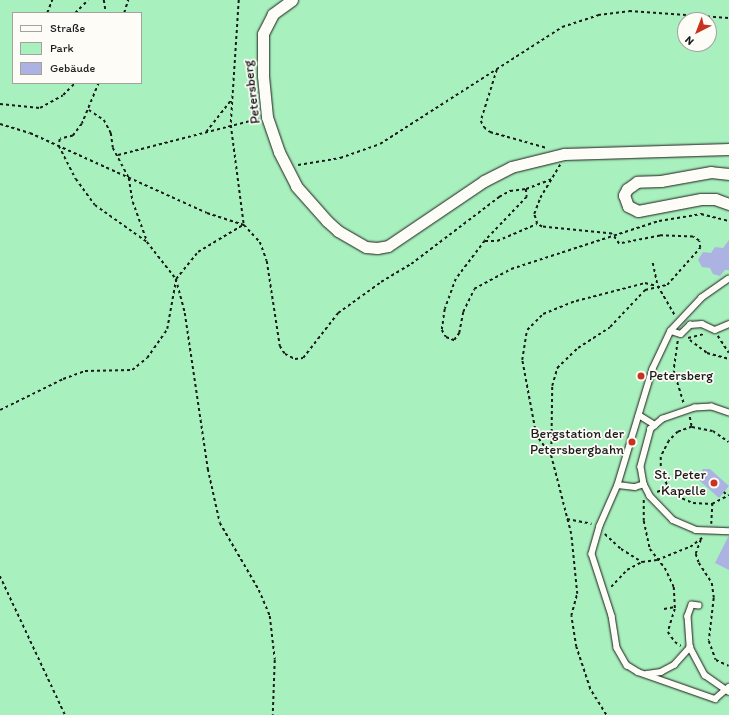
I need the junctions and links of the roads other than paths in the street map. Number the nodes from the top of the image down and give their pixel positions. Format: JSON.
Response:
{"nodes":[{"id":1,"x":292,"y":0,"type":"edge"},
{"id":2,"x":729,"y":149,"type":"edge"},
{"id":3,"x":729,"y":174,"type":"edge"},
{"id":4,"x":729,"y":204,"type":"edge"},
{"id":5,"x":729,"y":279,"type":"edge"},
{"id":6,"x":729,"y":324,"type":"edge"},
{"id":7,"x":671,"y":331,"type":"junction"},
{"id":8,"x":729,"y":413,"type":"edge"},
{"id":9,"x":639,"y":415,"type":"junction"},
{"id":10,"x":655,"y":425,"type":"junction"},
{"id":11,"x":644,"y":484,"type":"junction"},
{"id":12,"x":618,"y":485,"type":"junction"},
{"id":13,"x":729,"y":531,"type":"edge"},
{"id":14,"x":699,"y":606,"type":"dead end"},
{"id":15,"x":689,"y":648,"type":"junction"},
{"id":16,"x":646,"y":674,"type":"junction"},
{"id":17,"x":728,"y":690,"type":"edge"}],
"edges":[{"from":1,"to":2,"type":"street","name":"Petersberg"},
{"from":3,"to":4,"type":"street"},
{"from":5,"to":7,"type":"lane"},
{"from":6,"to":7,"type":"lane"},
{"from":7,"to":9,"type":"lane"},
{"from":8,"to":10,"type":"lane"},
{"from":9,"to":10,"type":"lane"},
{"from":9,"to":12,"type":"lane"},
{"from":10,"to":11,"type":"lane"},
{"from":11,"to":12,"type":"lane"},
{"from":11,"to":13,"type":"lane"},
{"from":12,"to":16,"type":"lane"},
{"from":14,"to":15,"type":"lane"},
{"from":15,"to":16,"type":"lane"},
{"from":15,"to":17,"type":"lane"},
{"from":16,"to":17,"type":"lane"}]}
